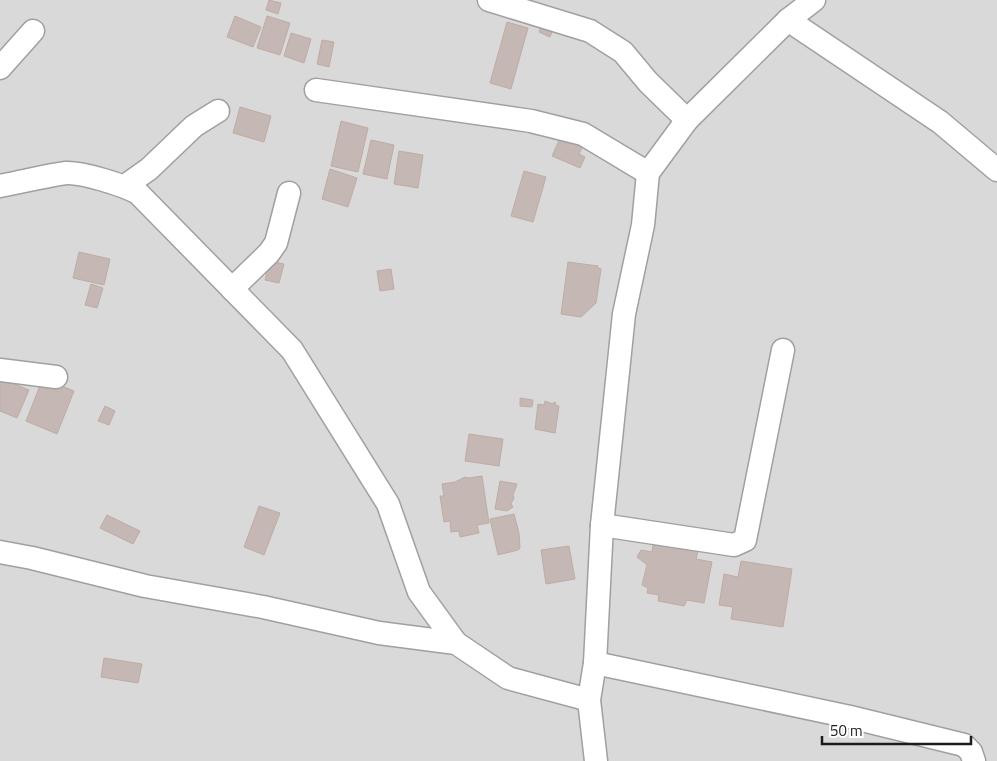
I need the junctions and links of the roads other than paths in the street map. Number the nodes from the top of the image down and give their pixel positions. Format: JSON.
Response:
{"nodes":[{"id":1,"x":489,"y":0,"type":"edge"},
{"id":2,"x":814,"y":0,"type":"edge"},
{"id":3,"x":788,"y":20,"type":"junction"},
{"id":4,"x":33,"y":31,"type":"dead end"},
{"id":5,"x":0,"y":68,"type":"edge"},
{"id":6,"x":316,"y":90,"type":"dead end"},
{"id":7,"x":218,"y":111,"type":"dead end"},
{"id":8,"x":688,"y":120,"type":"junction"},
{"id":9,"x":997,"y":170,"type":"edge"},
{"id":10,"x":648,"y":173,"type":"junction"},
{"id":11,"x":0,"y":186,"type":"edge"},
{"id":12,"x":125,"y":186,"type":"junction"},
{"id":13,"x":289,"y":193,"type":"dead end"},
{"id":14,"x":232,"y":289,"type":"junction"},
{"id":15,"x":783,"y":350,"type":"dead end"},
{"id":16,"x":0,"y":370,"type":"edge"},
{"id":17,"x":56,"y":376,"type":"dead end"},
{"id":18,"x":602,"y":525,"type":"junction"},
{"id":19,"x":0,"y":552,"type":"edge"},
{"id":20,"x":456,"y":643,"type":"junction"},
{"id":21,"x":595,"y":663,"type":"junction"},
{"id":22,"x":588,"y":700,"type":"junction"},
{"id":23,"x":596,"y":761,"type":"edge"},
{"id":24,"x":974,"y":761,"type":"edge"}],
"edges":[{"from":1,"to":8,"type":"street"},
{"from":2,"to":3,"type":"street"},
{"from":3,"to":8,"type":"street"},
{"from":3,"to":9,"type":"street"},
{"from":4,"to":5,"type":"street"},
{"from":6,"to":10,"type":"street"},
{"from":7,"to":12,"type":"street"},
{"from":8,"to":10,"type":"street"},
{"from":10,"to":18,"type":"street"},
{"from":11,"to":12,"type":"street"},
{"from":12,"to":14,"type":"street"},
{"from":13,"to":14,"type":"street"},
{"from":14,"to":20,"type":"street"},
{"from":15,"to":18,"type":"street"},
{"from":16,"to":17,"type":"street"},
{"from":18,"to":21,"type":"street"},
{"from":19,"to":20,"type":"street"},
{"from":20,"to":22,"type":"street"},
{"from":21,"to":22,"type":"street"},
{"from":21,"to":24,"type":"street"},
{"from":22,"to":23,"type":"street"}]}
